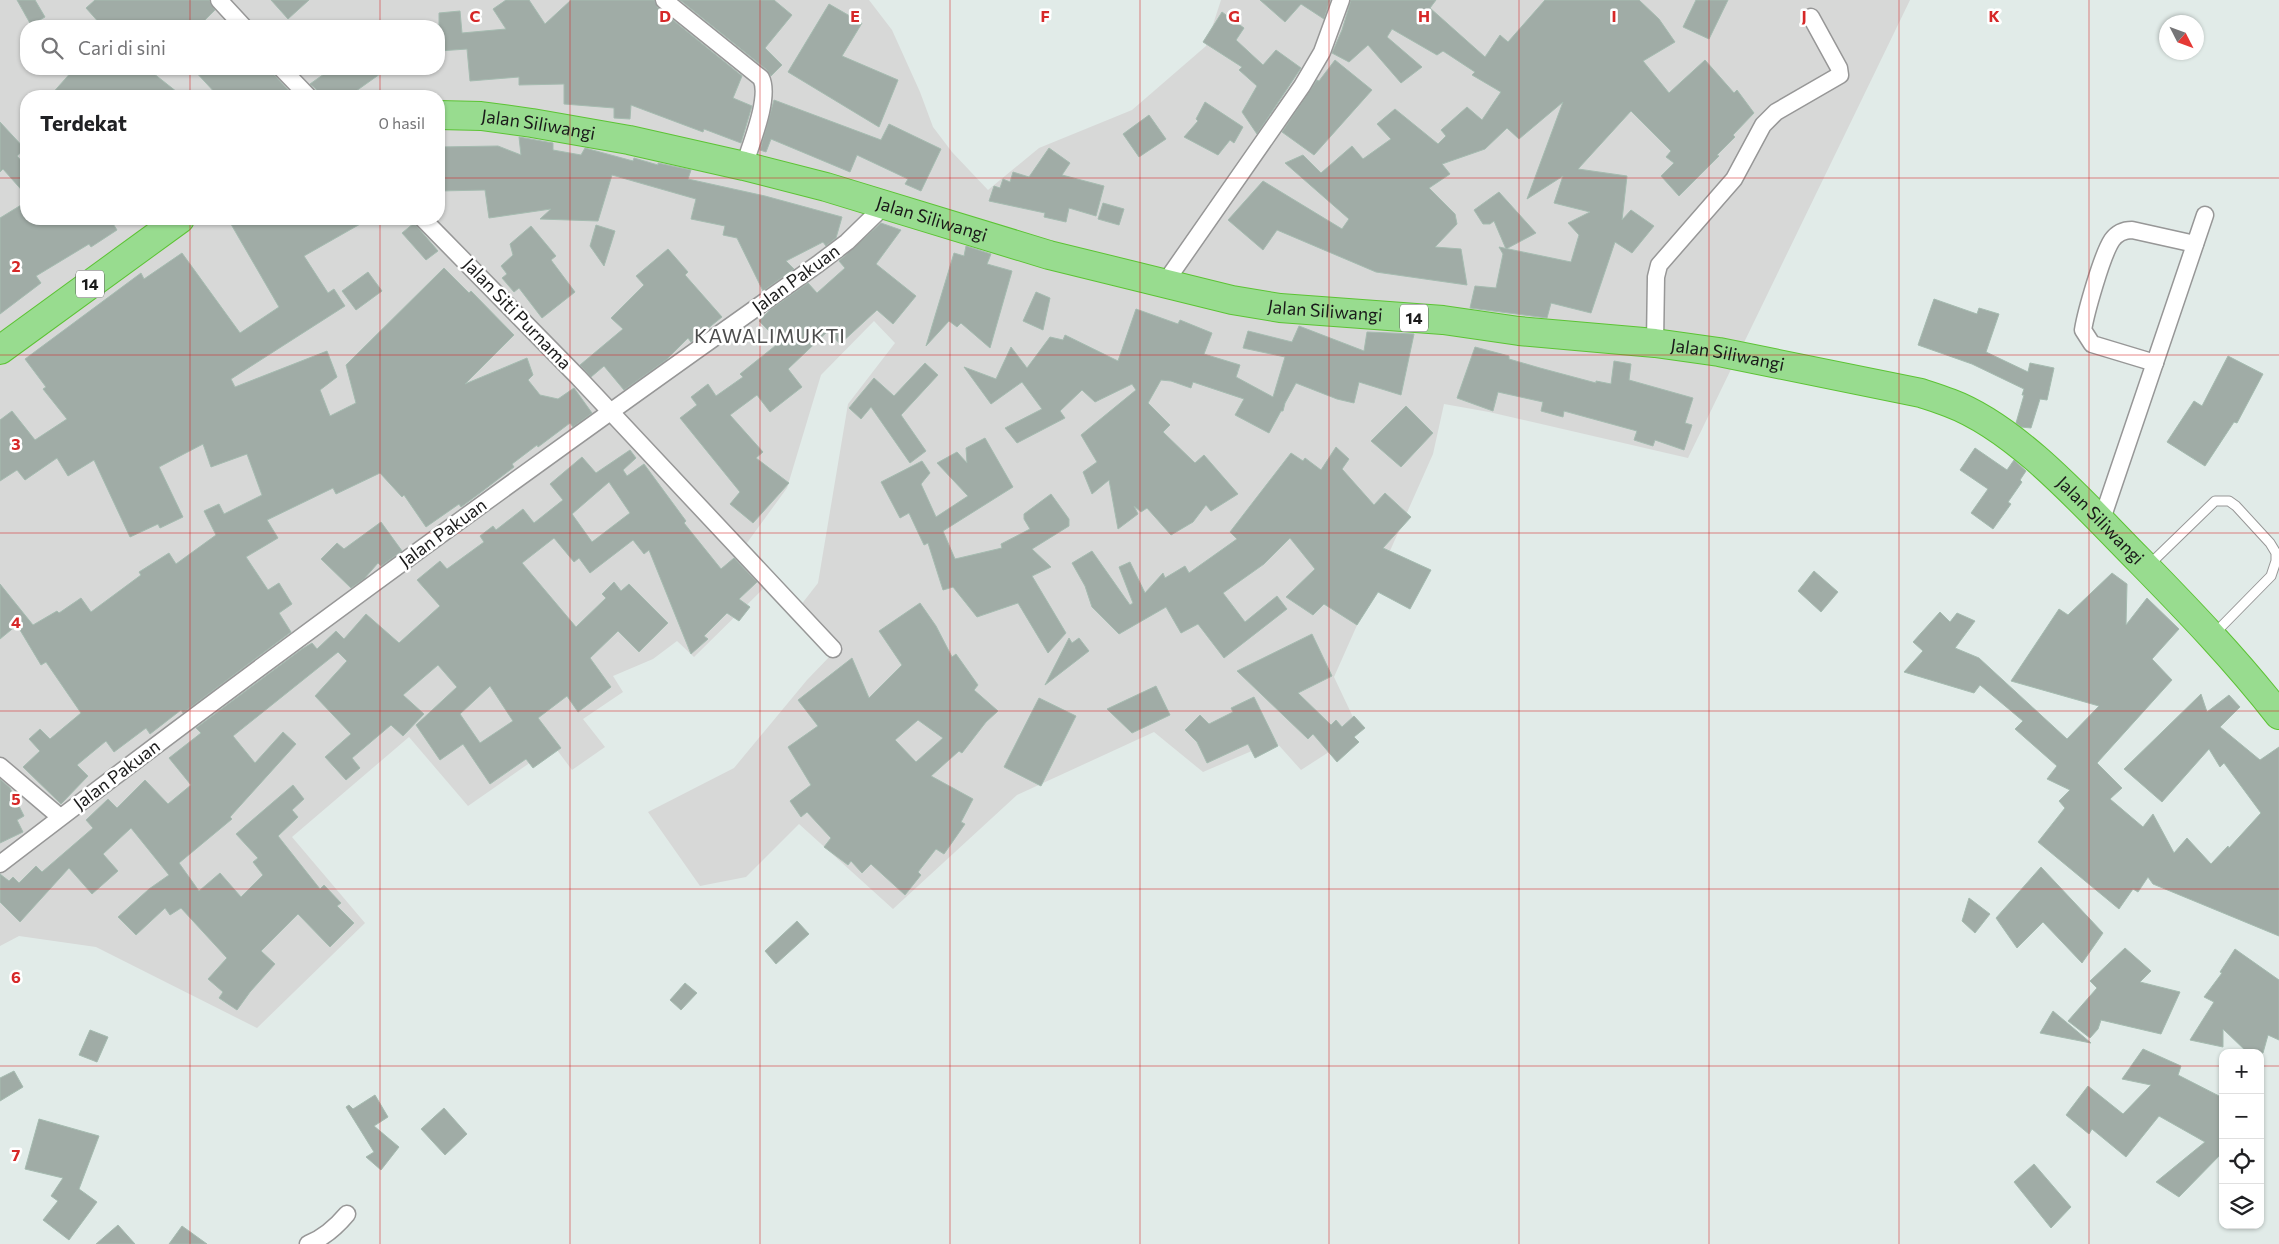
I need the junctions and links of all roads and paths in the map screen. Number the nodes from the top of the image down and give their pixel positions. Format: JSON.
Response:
{"nodes":[{"id":1,"x":219,"y":0,"type":"edge"},
{"id":2,"x":664,"y":0,"type":"edge"},
{"id":3,"x":1341,"y":0,"type":"edge"},
{"id":4,"x":1811,"y":17,"type":"dead end"},
{"id":5,"x":237,"y":20,"type":"edge"},
{"id":6,"x":288,"y":75,"type":"edge"},
{"id":7,"x":302,"y":90,"type":"edge"},
{"id":8,"x":445,"y":115,"type":"edge"},
{"id":9,"x":744,"y":166,"type":"junction"},
{"id":10,"x":886,"y":204,"type":"junction"},
{"id":11,"x":2205,"y":214,"type":"dead end"},
{"id":12,"x":172,"y":225,"type":"edge"},
{"id":13,"x":429,"y":225,"type":"edge"},
{"id":14,"x":2195,"y":244,"type":"junction"},
{"id":15,"x":1164,"y":284,"type":"junction"},
{"id":16,"x":1655,"y":343,"type":"junction"},
{"id":17,"x":0,"y":350,"type":"edge"},
{"id":18,"x":2155,"y":364,"type":"junction"},
{"id":19,"x":610,"y":411,"type":"junction"},
{"id":20,"x":2101,"y":522,"type":"junction"},
{"id":21,"x":2146,"y":567,"type":"junction"},
{"id":22,"x":2212,"y":636,"type":"junction"},
{"id":23,"x":832,"y":649,"type":"dead end"},
{"id":24,"x":2279,"y":715,"type":"edge"},
{"id":25,"x":0,"y":766,"type":"edge"},
{"id":26,"x":60,"y":818,"type":"junction"},
{"id":27,"x":0,"y":864,"type":"edge"},
{"id":28,"x":347,"y":1214,"type":"dead end"},
{"id":29,"x":308,"y":1244,"type":"edge"}],
"edges":[{"from":1,"to":5,"type":"street"},
{"from":2,"to":9,"type":"street"},
{"from":3,"to":15,"type":"street"},
{"from":4,"to":16,"type":"street"},
{"from":6,"to":7,"type":"street"},
{"from":8,"to":9,"type":"highway","name":"Jalan Siliwangi","number":"14"},
{"from":9,"to":10,"type":"highway","name":"Jalan Siliwangi","number":"14"},
{"from":10,"to":15,"type":"highway","name":"Jalan Siliwangi","number":"14"},
{"from":10,"to":19,"type":"street","name":"Jalan Pakuan"},
{"from":11,"to":14,"type":"street"},
{"from":12,"to":17,"type":"highway","number":"14"},
{"from":13,"to":19,"type":"street","name":"Jalan Siti Purnama"},
{"from":14,"to":18,"type":"street"},
{"from":14,"to":18,"type":"street"},
{"from":15,"to":16,"type":"highway","name":"Jalan Siliwangi","number":"14"},
{"from":16,"to":20,"type":"highway","name":"Jalan Siliwangi","number":"14"},
{"from":18,"to":20,"type":"street"},
{"from":19,"to":23,"type":"street","name":"Jalan Siti Purnama"},
{"from":19,"to":26,"type":"street","name":"Jalan Pakuan"},
{"from":20,"to":21,"type":"highway","name":"Jalan Siliwangi","number":"14"},
{"from":21,"to":22,"type":"highway","name":"Jalan Siliwangi","number":"14"},
{"from":21,"to":22,"type":"lane"},
{"from":22,"to":24,"type":"highway","name":"Jalan Siliwangi","number":"14"},
{"from":25,"to":26,"type":"street"},
{"from":26,"to":27,"type":"street","name":"Jalan Pakuan"},
{"from":28,"to":29,"type":"street"}]}
